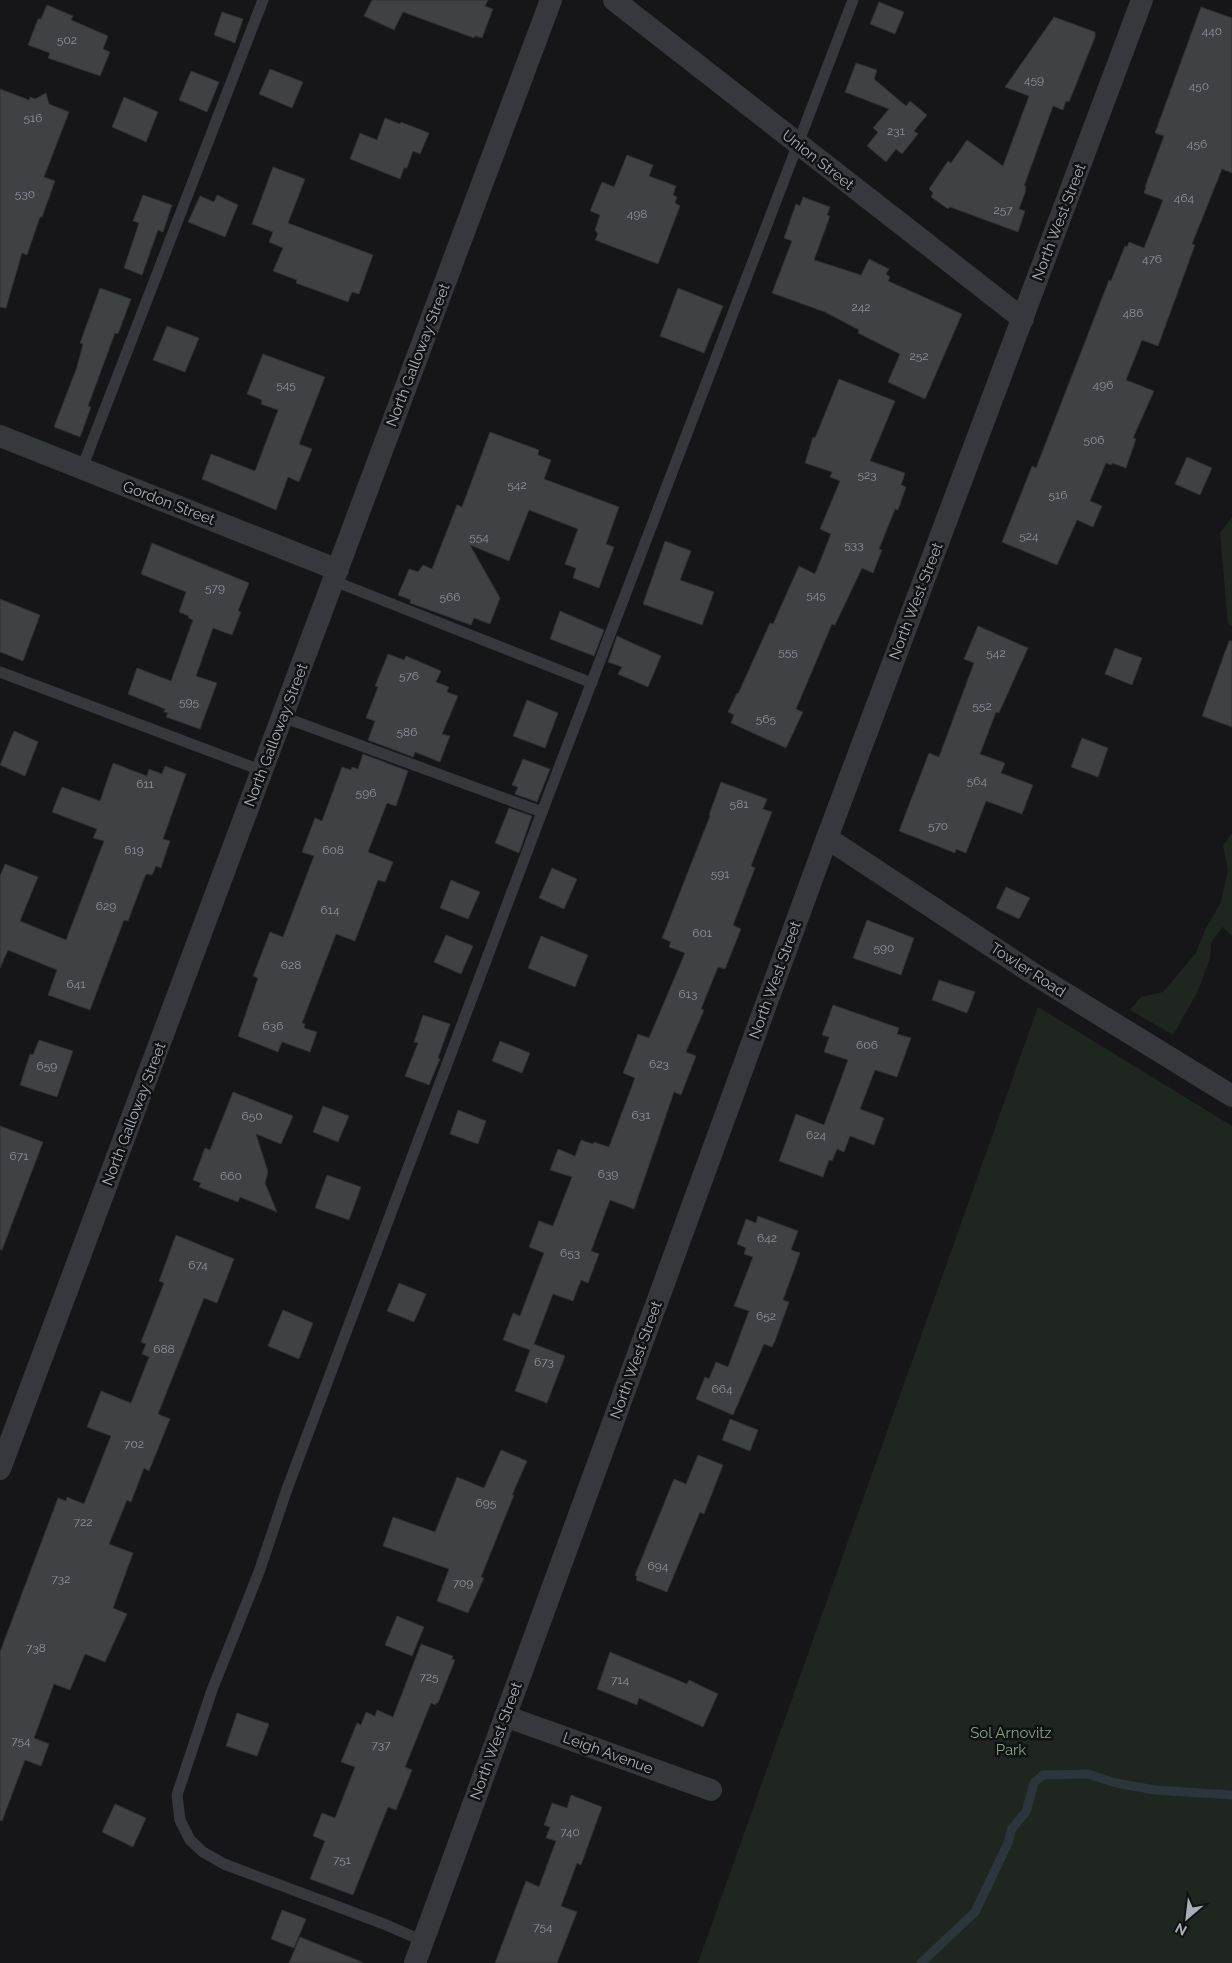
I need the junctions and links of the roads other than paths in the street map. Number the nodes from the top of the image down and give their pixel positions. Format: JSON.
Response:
{"nodes":[{"id":1,"x":263,"y":0,"type":"edge"},
{"id":2,"x":551,"y":0,"type":"edge"},
{"id":3,"x":614,"y":0,"type":"edge"},
{"id":4,"x":853,"y":0,"type":"edge"},
{"id":5,"x":1142,"y":0,"type":"edge"},
{"id":6,"x":798,"y":144,"type":"junction"},
{"id":7,"x":1023,"y":319,"type":"junction"},
{"id":8,"x":0,"y":436,"type":"edge"},
{"id":9,"x":82,"y":468,"type":"junction"},
{"id":10,"x":336,"y":575,"type":"junction"},
{"id":11,"x":0,"y":672,"type":"edge"},
{"id":12,"x":592,"y":682,"type":"junction"},
{"id":13,"x":283,"y":717,"type":"junction"},
{"id":14,"x":263,"y":771,"type":"junction"},
{"id":15,"x":542,"y":812,"type":"junction"},
{"id":16,"x":827,"y":838,"type":"junction"},
{"id":17,"x":1232,"y":1096,"type":"edge"},
{"id":18,"x":0,"y":1469,"type":"edge"},
{"id":19,"x":505,"y":1716,"type":"junction"},
{"id":20,"x":711,"y":1790,"type":"dead end"},
{"id":21,"x":423,"y":1941,"type":"junction"},
{"id":22,"x":415,"y":1963,"type":"edge"}],
"edges":[{"from":1,"to":9,"type":"lane"},
{"from":2,"to":10,"type":"street","name":"North Galloway Street"},
{"from":3,"to":6,"type":"street","name":"Union Street"},
{"from":4,"to":6,"type":"lane"},
{"from":5,"to":7,"type":"street","name":"North West Street"},
{"from":6,"to":7,"type":"street","name":"Union Street"},
{"from":6,"to":12,"type":"lane"},
{"from":7,"to":16,"type":"street","name":"North West Street"},
{"from":8,"to":9,"type":"street","name":"Gordon Street"},
{"from":9,"to":10,"type":"street","name":"Gordon Street"},
{"from":10,"to":12,"type":"lane"},
{"from":10,"to":13,"type":"street","name":"North Galloway Street"},
{"from":11,"to":14,"type":"lane"},
{"from":12,"to":15,"type":"lane"},
{"from":13,"to":14,"type":"street","name":"North Galloway Street"},
{"from":13,"to":15,"type":"lane"},
{"from":14,"to":18,"type":"street","name":"North Galloway Street"},
{"from":15,"to":21,"type":"lane"},
{"from":16,"to":17,"type":"street","name":"Towler Road"},
{"from":16,"to":19,"type":"street","name":"North West Street"},
{"from":19,"to":20,"type":"street","name":"Leigh Avenue"},
{"from":19,"to":21,"type":"street","name":"North West Street"},
{"from":21,"to":22,"type":"street","name":"North West Street"}]}
